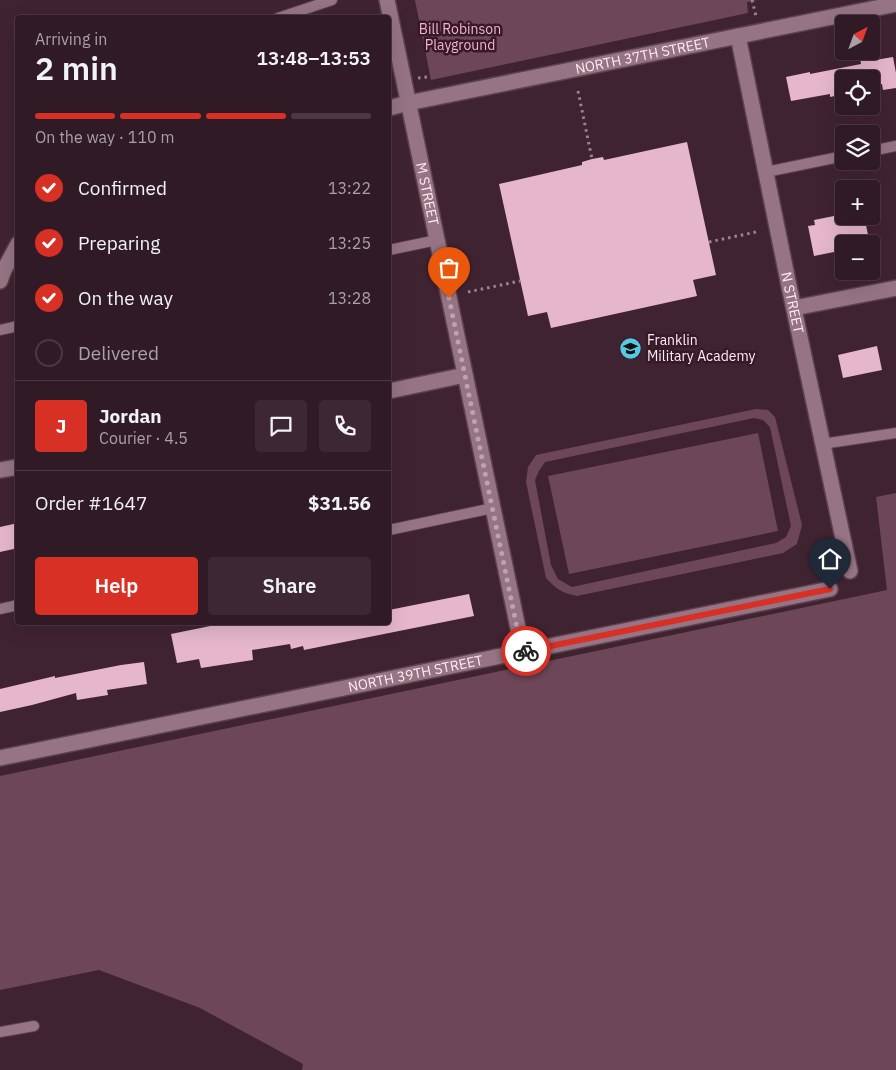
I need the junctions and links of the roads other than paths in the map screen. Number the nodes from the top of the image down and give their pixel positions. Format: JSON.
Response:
{"nodes":[{"id":1,"x":332,"y":0,"type":"edge"},
{"id":2,"x":387,"y":0,"type":"edge"},
{"id":3,"x":896,"y":4,"type":"edge"},
{"id":4,"x":287,"y":15,"type":"edge"},
{"id":5,"x":390,"y":15,"type":"edge"},
{"id":6,"x":391,"y":20,"type":"edge"},
{"id":7,"x":738,"y":36,"type":"junction"},
{"id":8,"x":408,"y":103,"type":"junction"},
{"id":9,"x":391,"y":107,"type":"edge"},
{"id":10,"x":896,"y":146,"type":"edge"},
{"id":11,"x":880,"y":149,"type":"edge"},
{"id":12,"x":835,"y":158,"type":"edge"},
{"id":13,"x":766,"y":172,"type":"junction"},
{"id":14,"x":437,"y":240,"type":"junction"},
{"id":15,"x":15,"y":250,"type":"edge"},
{"id":16,"x":391,"y":250,"type":"edge"},
{"id":17,"x":0,"y":282,"type":"edge"},
{"id":18,"x":896,"y":288,"type":"edge"},
{"id":19,"x":794,"y":308,"type":"junction"},
{"id":20,"x":15,"y":327,"type":"edge"},
{"id":21,"x":0,"y":330,"type":"edge"},
{"id":22,"x":465,"y":375,"type":"junction"},
{"id":23,"x":391,"y":391,"type":"edge"},
{"id":24,"x":896,"y":433,"type":"edge"},
{"id":25,"x":822,"y":444,"type":"junction"},
{"id":26,"x":15,"y":468,"type":"edge"},
{"id":27,"x":0,"y":470,"type":"edge"},
{"id":28,"x":493,"y":508,"type":"junction"},
{"id":29,"x":391,"y":530,"type":"edge"},
{"id":30,"x":850,"y":571,"type":"dead end"},
{"id":31,"x":830,"y":589,"type":"dead end"},
{"id":32,"x":15,"y":606,"type":"edge"},
{"id":33,"x":0,"y":609,"type":"edge"},
{"id":34,"x":522,"y":652,"type":"junction"},
{"id":35,"x":0,"y":758,"type":"edge"},
{"id":36,"x":34,"y":1026,"type":"dead end"},
{"id":37,"x":0,"y":1032,"type":"edge"}],
"edges":[{"from":1,"to":4,"type":"lane"},
{"from":2,"to":5,"type":"street","name":"M STREET"},
{"from":3,"to":7,"type":"street","name":"NORTH 37TH STREET"},
{"from":6,"to":8,"type":"street","name":"M STREET"},
{"from":7,"to":8,"type":"street","name":"NORTH 37TH STREET"},
{"from":7,"to":13,"type":"street","name":"N STREET"},
{"from":8,"to":9,"type":"street","name":"NORTH 37TH STREET"},
{"from":8,"to":14,"type":"street","name":"M STREET"},
{"from":10,"to":11,"type":"lane"},
{"from":12,"to":13,"type":"lane"},
{"from":13,"to":19,"type":"street","name":"N STREET"},
{"from":14,"to":16,"type":"lane"},
{"from":14,"to":22,"type":"street","name":"M STREET"},
{"from":15,"to":17,"type":"street"},
{"from":18,"to":19,"type":"street"},
{"from":19,"to":25,"type":"street","name":"N STREET"},
{"from":20,"to":21,"type":"lane"},
{"from":22,"to":23,"type":"street"},
{"from":22,"to":28,"type":"street","name":"M STREET"},
{"from":24,"to":25,"type":"lane"},
{"from":25,"to":30,"type":"street","name":"N STREET"},
{"from":26,"to":27,"type":"street"},
{"from":28,"to":29,"type":"lane"},
{"from":28,"to":34,"type":"street","name":"M STREET"},
{"from":31,"to":34,"type":"street","name":"NORTH 39TH STREET"},
{"from":32,"to":33,"type":"lane"},
{"from":34,"to":35,"type":"street","name":"NORTH 39TH STREET"},
{"from":36,"to":37,"type":"lane"}]}
